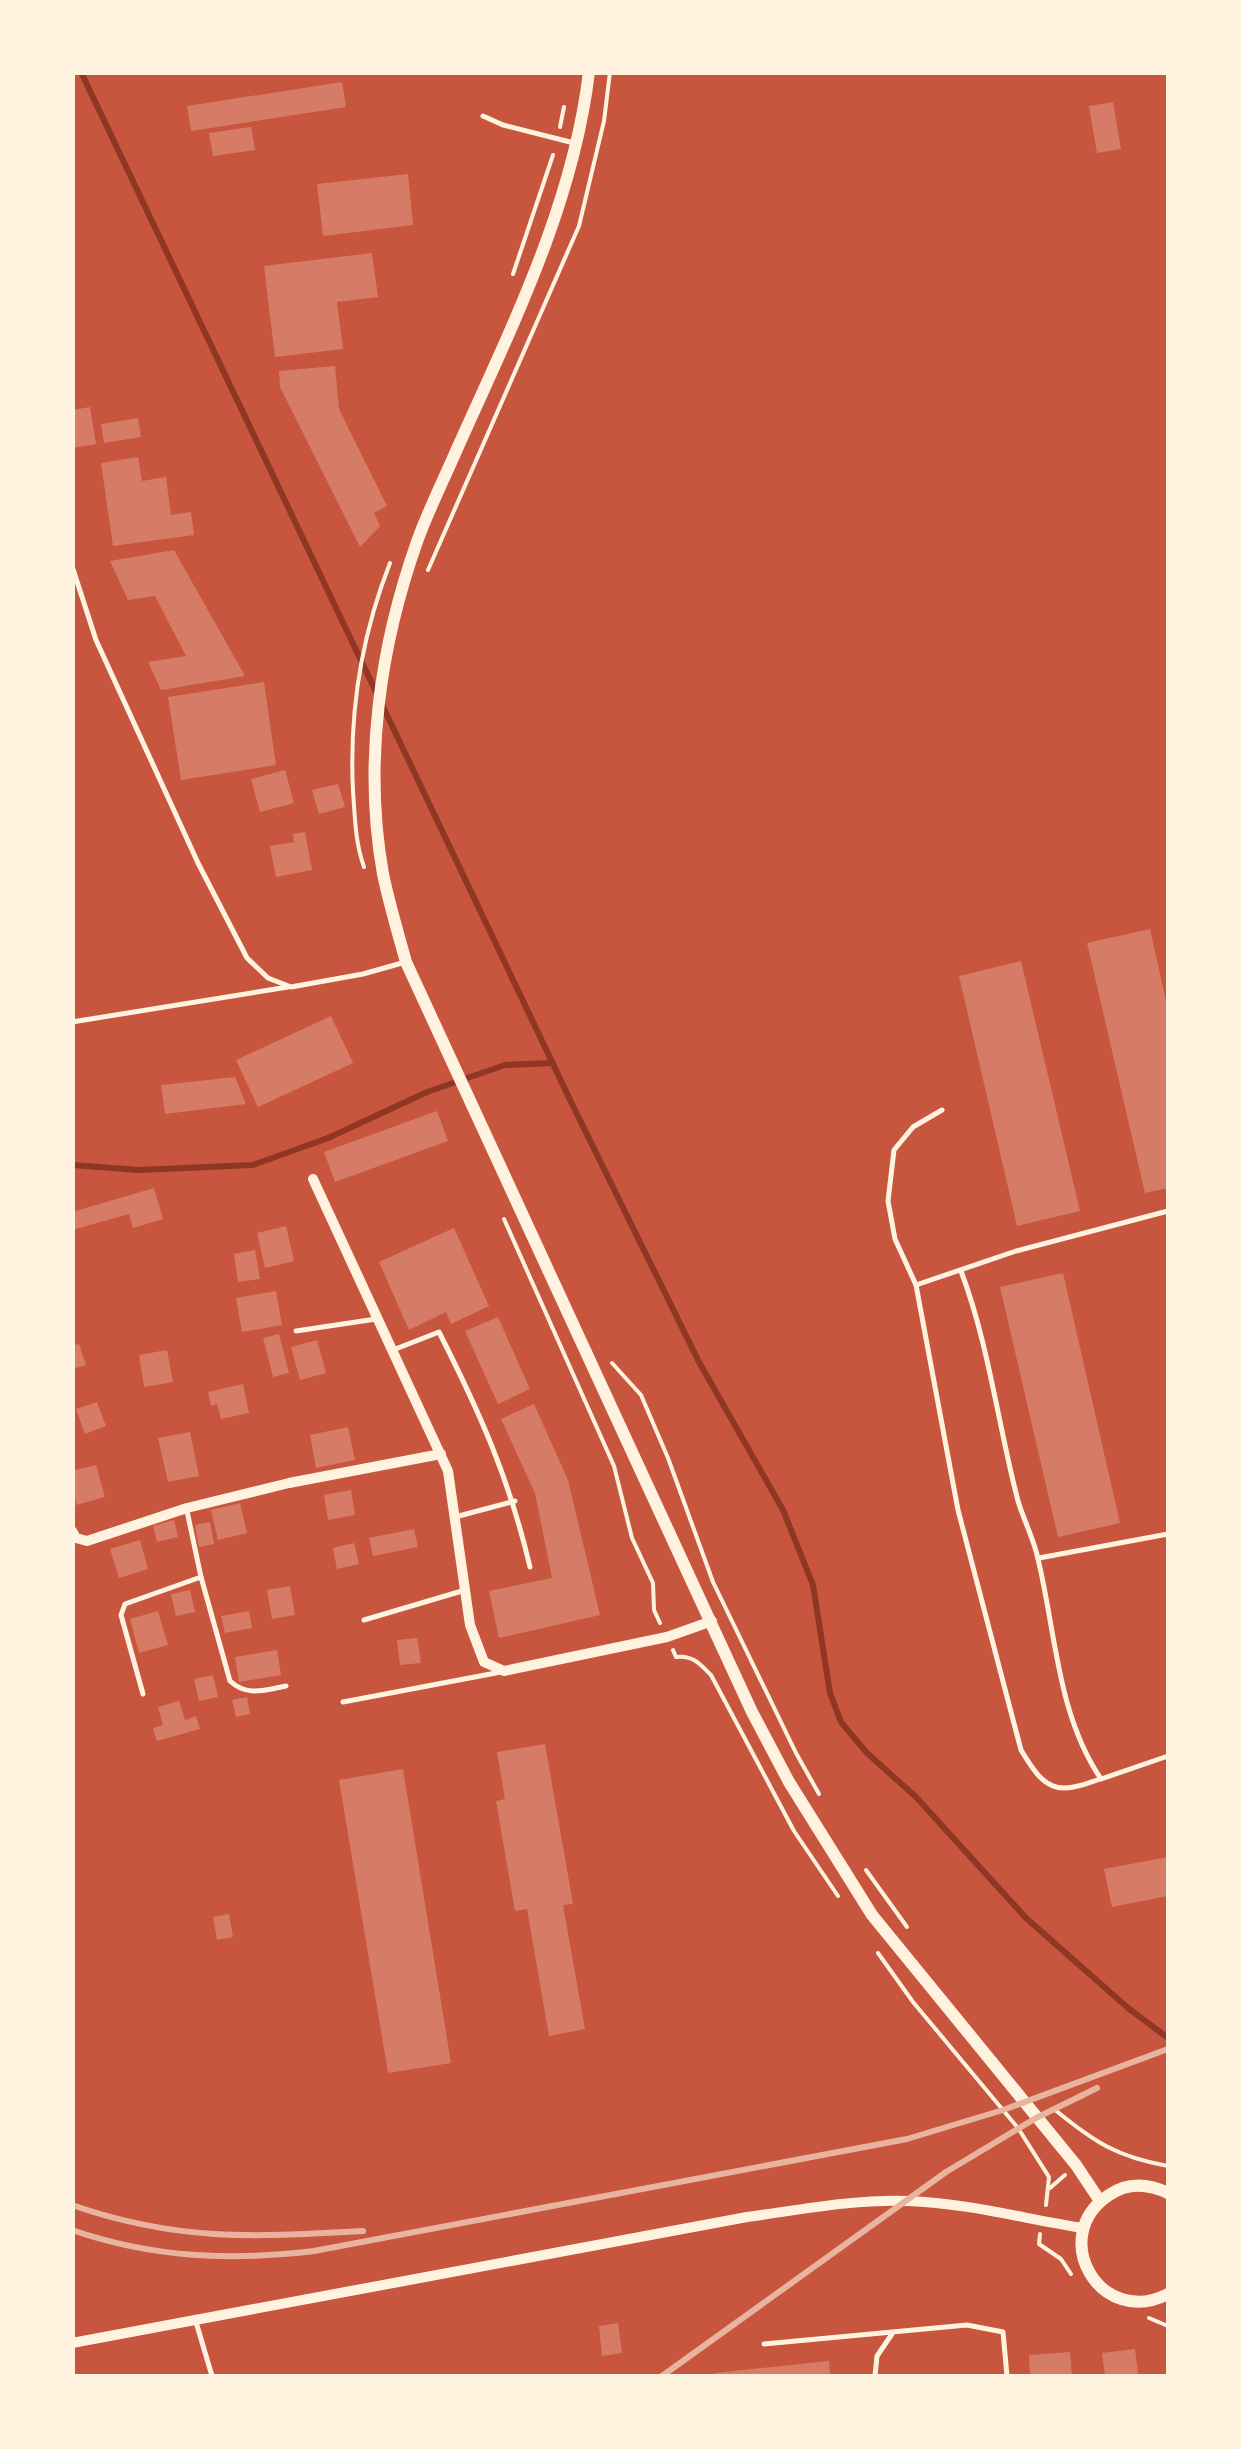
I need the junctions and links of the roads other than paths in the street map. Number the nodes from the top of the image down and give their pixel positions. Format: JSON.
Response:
{"nodes":[{"id":1,"x":590,"y":72,"type":"edge"},
{"id":2,"x":483,"y":116,"type":"dead end"},
{"id":3,"x":578,"y":143,"type":"junction"},
{"id":4,"x":72,"y":566,"type":"edge"},
{"id":5,"x":406,"y":962,"type":"junction"},
{"id":6,"x":290,"y":986,"type":"junction"},
{"id":7,"x":72,"y":1022,"type":"edge"},
{"id":8,"x":942,"y":1110,"type":"dead end"},
{"id":9,"x":313,"y":1179,"type":"dead end"},
{"id":10,"x":1168,"y":1211,"type":"edge"},
{"id":11,"x":961,"y":1270,"type":"junction"},
{"id":12,"x":916,"y":1285,"type":"junction"},
{"id":13,"x":379,"y":1319,"type":"junction"},
{"id":14,"x":296,"y":1331,"type":"dead end"},
{"id":15,"x":393,"y":1350,"type":"junction"},
{"id":16,"x":441,"y":1454,"type":"junction"},
{"id":17,"x":515,"y":1501,"type":"junction"},
{"id":18,"x":186,"y":1508,"type":"junction"},
{"id":19,"x":455,"y":1517,"type":"junction"},
{"id":20,"x":72,"y":1531,"type":"edge"},
{"id":21,"x":1168,"y":1534,"type":"edge"},
{"id":22,"x":1038,"y":1558,"type":"junction"},
{"id":23,"x":530,"y":1567,"type":"dead end"},
{"id":24,"x":201,"y":1578,"type":"junction"},
{"id":25,"x":465,"y":1591,"type":"junction"},
{"id":26,"x":364,"y":1620,"type":"dead end"},
{"id":27,"x":712,"y":1621,"type":"junction"},
{"id":28,"x":504,"y":1671,"type":"junction"},
{"id":29,"x":286,"y":1686,"type":"dead end"},
{"id":30,"x":143,"y":1694,"type":"dead end"},
{"id":31,"x":343,"y":1702,"type":"dead end"},
{"id":32,"x":1168,"y":1756,"type":"edge"},
{"id":33,"x":1100,"y":1778,"type":"junction"},
{"id":34,"x":1168,"y":2194,"type":"edge"},
{"id":35,"x":1100,"y":2201,"type":"junction"},
{"id":36,"x":1083,"y":2228,"type":"junction"},
{"id":37,"x":1168,"y":2294,"type":"edge"},
{"id":38,"x":195,"y":2320,"type":"junction"},
{"id":39,"x":894,"y":2332,"type":"junction"},
{"id":40,"x":72,"y":2344,"type":"edge"},
{"id":41,"x":764,"y":2344,"type":"dead end"},
{"id":42,"x":212,"y":2376,"type":"edge"},
{"id":43,"x":875,"y":2376,"type":"edge"},
{"id":44,"x":1007,"y":2376,"type":"edge"}],
"edges":[{"from":1,"to":3,"type":"street"},
{"from":2,"to":3,"type":"lane"},
{"from":3,"to":5,"type":"street"},
{"from":4,"to":6,"type":"lane"},
{"from":5,"to":6,"type":"lane"},
{"from":5,"to":27,"type":"street"},
{"from":6,"to":7,"type":"lane"},
{"from":8,"to":12,"type":"lane"},
{"from":9,"to":13,"type":"street"},
{"from":10,"to":11,"type":"lane"},
{"from":11,"to":12,"type":"lane"},
{"from":11,"to":22,"type":"lane"},
{"from":12,"to":33,"type":"lane"},
{"from":13,"to":14,"type":"lane"},
{"from":13,"to":15,"type":"street"},
{"from":15,"to":16,"type":"street"},
{"from":15,"to":17,"type":"lane"},
{"from":16,"to":18,"type":"street"},
{"from":16,"to":19,"type":"street"},
{"from":17,"to":19,"type":"lane"},
{"from":17,"to":23,"type":"lane"},
{"from":18,"to":20,"type":"street"},
{"from":18,"to":24,"type":"lane"},
{"from":19,"to":25,"type":"street"},
{"from":21,"to":22,"type":"lane"},
{"from":22,"to":33,"type":"lane"},
{"from":24,"to":29,"type":"lane"},
{"from":24,"to":30,"type":"lane"},
{"from":25,"to":26,"type":"lane"},
{"from":25,"to":28,"type":"street"},
{"from":27,"to":28,"type":"street"},
{"from":27,"to":35,"type":"street"},
{"from":28,"to":31,"type":"lane"},
{"from":32,"to":33,"type":"lane"},
{"from":34,"to":35,"type":"street"},
{"from":35,"to":36,"type":"street"},
{"from":36,"to":37,"type":"street"},
{"from":36,"to":38,"type":"street"},
{"from":38,"to":40,"type":"street"},
{"from":38,"to":42,"type":"lane"},
{"from":39,"to":41,"type":"lane"},
{"from":39,"to":43,"type":"lane"},
{"from":39,"to":44,"type":"lane"}]}
